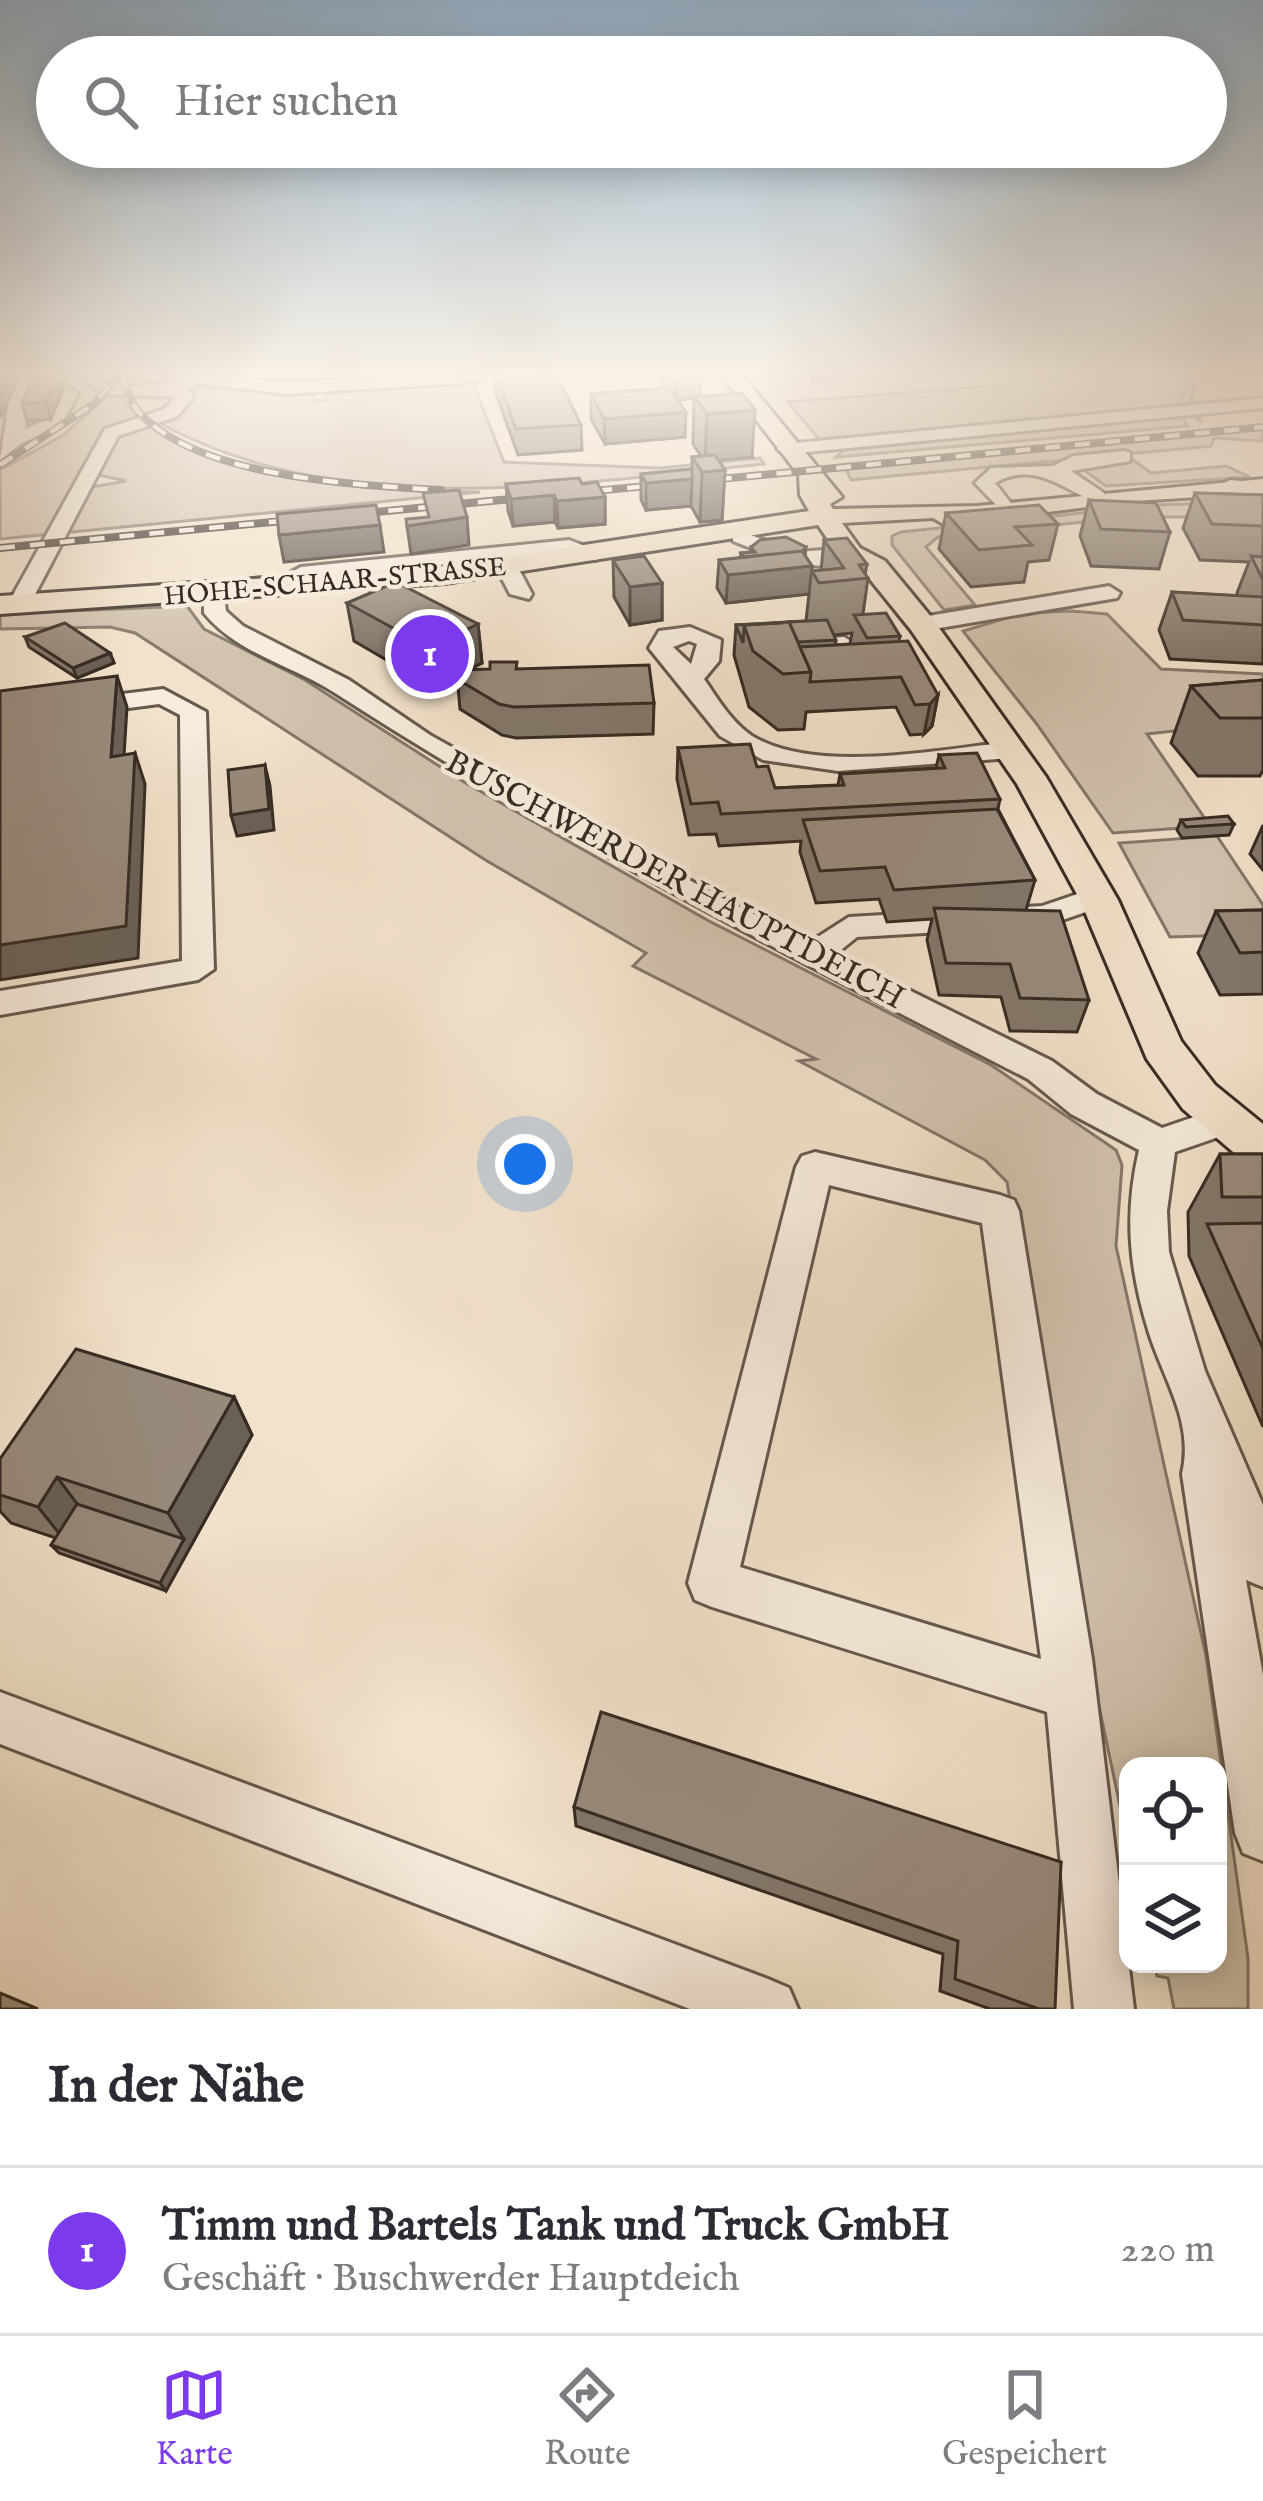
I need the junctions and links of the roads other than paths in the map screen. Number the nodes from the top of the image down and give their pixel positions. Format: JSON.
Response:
{"nodes":[{"id":1,"x":90,"y":470,"type":"edge"},
{"id":2,"x":802,"y":470,"type":"edge"},
{"id":3,"x":1058,"y":471,"type":"joint"},
{"id":4,"x":1230,"y":488,"type":"joint"},
{"id":5,"x":1263,"y":489,"type":"edge"},
{"id":6,"x":1097,"y":497,"type":"junction"},
{"id":7,"x":1004,"y":507,"type":"junction"},
{"id":8,"x":847,"y":535,"type":"junction"},
{"id":9,"x":669,"y":542,"type":"junction"},
{"id":10,"x":596,"y":554,"type":"junction"},
{"id":11,"x":508,"y":567,"type":"junction"},
{"id":12,"x":301,"y":573,"type":"dead end"},
{"id":13,"x":1109,"y":593,"type":"dead end"},
{"id":14,"x":215,"y":594,"type":"junction"},
{"id":15,"x":521,"y":594,"type":"dead end"},
{"id":16,"x":9,"y":604,"type":"edge"},
{"id":17,"x":922,"y":623,"type":"junction"},
{"id":18,"x":844,"y":644,"type":"edge"},
{"id":19,"x":763,"y":649,"type":"edge"},
{"id":20,"x":692,"y":678,"type":"junction"},
{"id":21,"x":0,"y":717,"type":"edge"},
{"id":22,"x":1011,"y":750,"type":"junction"},
{"id":23,"x":1098,"y":897,"type":"junction"},
{"id":24,"x":812,"y":957,"type":"junction"},
{"id":25,"x":0,"y":1003,"type":"edge"},
{"id":26,"x":1223,"y":1121,"type":"junction"},
{"id":27,"x":1159,"y":1143,"type":"junction"},
{"id":28,"x":1263,"y":1150,"type":"edge"},
{"id":29,"x":1212,"y":1440,"type":"junction"},
{"id":30,"x":1263,"y":1563,"type":"edge"},
{"id":31,"x":1068,"y":1693,"type":"junction"},
{"id":32,"x":0,"y":1718,"type":"edge"},
{"id":33,"x":1263,"y":1833,"type":"edge"},
{"id":34,"x":768,"y":2009,"type":"edge"},
{"id":35,"x":1104,"y":2009,"type":"edge"}],
"edges":[{"from":1,"to":16,"type":"street"},
{"from":2,"to":8,"type":"main road"},
{"from":3,"to":6,"type":"street"},
{"from":3,"to":7,"type":"street"},
{"from":4,"to":5,"type":"highway"},
{"from":4,"to":6,"type":"main road"},
{"from":6,"to":7,"type":"main road"},
{"from":7,"to":8,"type":"main road"},
{"from":8,"to":9,"type":"main road","name":"HOHE-SCHAAR-STRASSE"},
{"from":8,"to":9,"type":"main road","name":"HOHE-SCHAAR-STRASSE"},
{"from":8,"to":17,"type":"main road"},
{"from":9,"to":10,"type":"main road","name":"HOHE-SCHAAR-STRASSE"},
{"from":10,"to":11,"type":"main road","name":"HOHE-SCHAAR-STRASSE"},
{"from":10,"to":12,"type":"street"},
{"from":11,"to":14,"type":"main road","name":"HOHE-SCHAAR-STRASSE"},
{"from":11,"to":15,"type":"street"},
{"from":13,"to":17,"type":"street"},
{"from":14,"to":16,"type":"main road","name":"HOHE-SCHAAR-STRASSE"},
{"from":14,"to":24,"type":"street","name":"BUSCHWERDER HAUPTDEICH"},
{"from":17,"to":22,"type":"main road"},
{"from":18,"to":19,"type":"street"},
{"from":20,"to":20,"type":"street"},
{"from":20,"to":22,"type":"street"},
{"from":21,"to":25,"type":"street"},
{"from":22,"to":23,"type":"main road"},
{"from":23,"to":24,"type":"street"},
{"from":23,"to":26,"type":"main road"},
{"from":24,"to":27,"type":"street","name":"BUSCHWERDER HAUPTDEICH"},
{"from":26,"to":27,"type":"street"},
{"from":26,"to":28,"type":"main road"},
{"from":27,"to":29,"type":"street"},
{"from":29,"to":30,"type":"street"},
{"from":29,"to":33,"type":"street"},
{"from":31,"to":31,"type":"street"},
{"from":31,"to":35,"type":"street"},
{"from":32,"to":34,"type":"street"}]}
